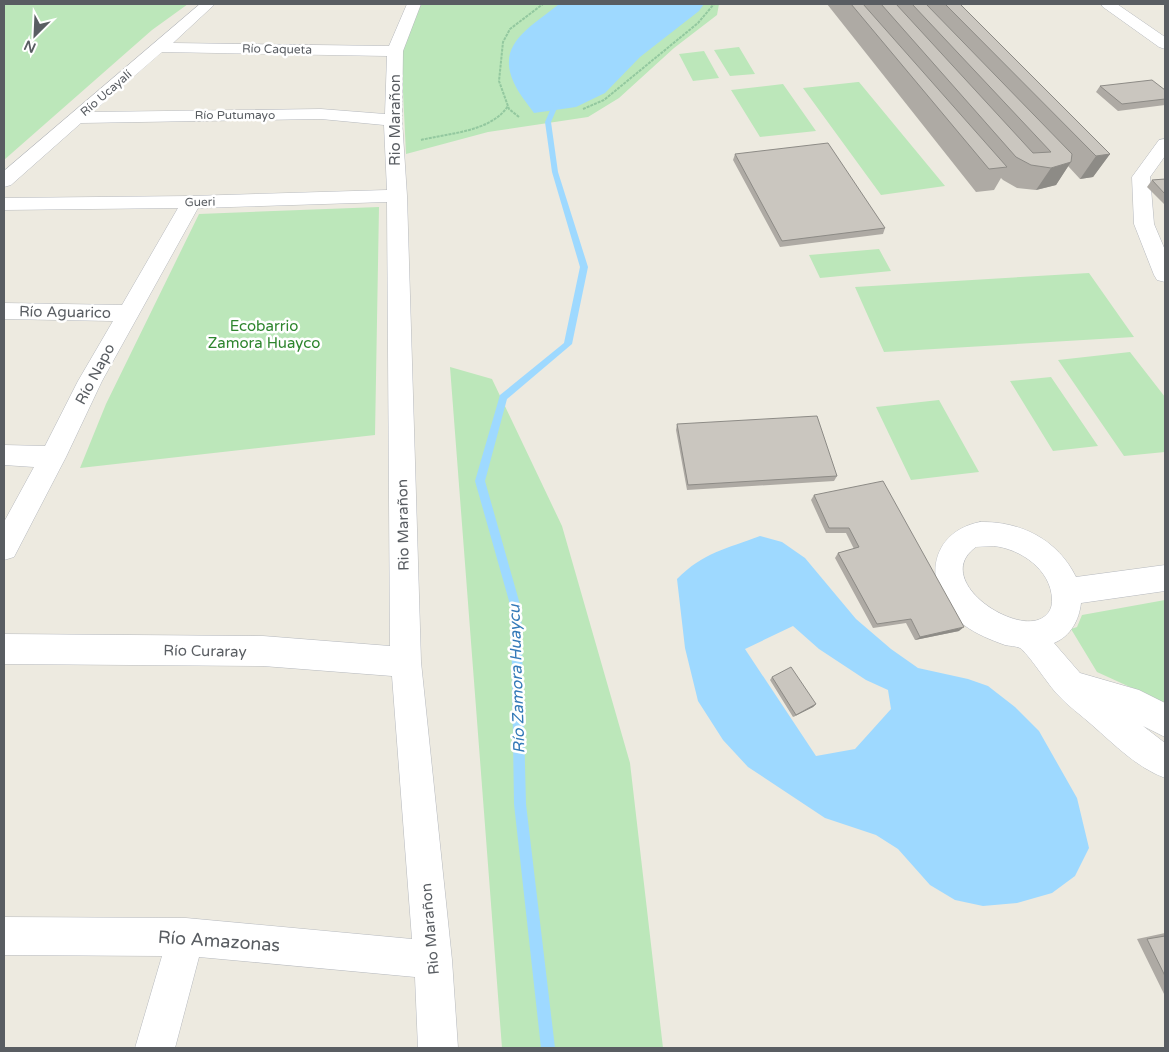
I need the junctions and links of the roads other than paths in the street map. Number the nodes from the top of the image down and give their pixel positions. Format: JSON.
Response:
{"nodes":[{"id":1,"x":208,"y":4,"type":"edge"},
{"id":2,"x":414,"y":4,"type":"edge"},
{"id":3,"x":1108,"y":4,"type":"edge"},
{"id":4,"x":1165,"y":44,"type":"edge"},
{"id":5,"x":158,"y":48,"type":"junction"},
{"id":6,"x":395,"y":51,"type":"junction"},
{"id":7,"x":78,"y":118,"type":"junction"},
{"id":8,"x":393,"y":120,"type":"junction"},
{"id":9,"x":1165,"y":144,"type":"edge"},
{"id":10,"x":4,"y":181,"type":"edge"},
{"id":11,"x":397,"y":196,"type":"junction"},
{"id":12,"x":191,"y":202,"type":"junction"},
{"id":13,"x":4,"y":204,"type":"edge"},
{"id":14,"x":1165,"y":275,"type":"edge"},
{"id":15,"x":4,"y":311,"type":"edge"},
{"id":16,"x":127,"y":313,"type":"junction"},
{"id":17,"x":4,"y":455,"type":"edge"},
{"id":18,"x":53,"y":456,"type":"junction"},
{"id":19,"x":4,"y":548,"type":"edge"},
{"id":20,"x":1165,"y":578,"type":"edge"},
{"id":21,"x":1067,"y":592,"type":"junction"},
{"id":22,"x":1029,"y":636,"type":"junction"},
{"id":23,"x":4,"y":649,"type":"edge"},
{"id":24,"x":406,"y":662,"type":"junction"},
{"id":25,"x":1069,"y":684,"type":"junction"},
{"id":26,"x":1165,"y":721,"type":"edge"},
{"id":27,"x":1165,"y":761,"type":"edge"},
{"id":28,"x":4,"y":936,"type":"edge"},
{"id":29,"x":186,"y":936,"type":"junction"},
{"id":30,"x":433,"y":960,"type":"junction"},
{"id":31,"x":156,"y":1048,"type":"edge"},
{"id":32,"x":438,"y":1048,"type":"edge"}],
"edges":[{"from":1,"to":5,"type":"street","name":"Río Ucayalí"},
{"from":2,"to":6,"type":"street","name":"Rio Marañon"},
{"from":3,"to":4,"type":"street"},
{"from":5,"to":6,"type":"street","name":"Río Caqueta"},
{"from":5,"to":7,"type":"street","name":"Río Ucayalí"},
{"from":6,"to":8,"type":"street","name":"Rio Marañon"},
{"from":7,"to":8,"type":"street","name":"Río Putumayo"},
{"from":7,"to":10,"type":"street","name":"Río Ucayalí"},
{"from":8,"to":11,"type":"street","name":"Rio Marañon"},
{"from":9,"to":14,"type":"street"},
{"from":11,"to":12,"type":"street","name":"Gueri"},
{"from":11,"to":24,"type":"street","name":"Rio Marañon"},
{"from":12,"to":13,"type":"street","name":"Gueri"},
{"from":12,"to":16,"type":"street","name":"Río Napo"},
{"from":15,"to":16,"type":"street","name":"Río Aguarico"},
{"from":16,"to":18,"type":"street","name":"Río Napo"},
{"from":17,"to":18,"type":"street"},
{"from":18,"to":19,"type":"street","name":"Río Napo"},
{"from":20,"to":21,"type":"street"},
{"from":21,"to":22,"type":"street"},
{"from":21,"to":22,"type":"street"},
{"from":22,"to":25,"type":"street"},
{"from":23,"to":24,"type":"street","name":"Río Curaray"},
{"from":24,"to":30,"type":"street","name":"Rio Marañon"},
{"from":25,"to":26,"type":"street"},
{"from":25,"to":27,"type":"street"},
{"from":28,"to":29,"type":"street","name":"Río Amazonas"},
{"from":29,"to":30,"type":"street","name":"Río Amazonas"},
{"from":29,"to":31,"type":"street"},
{"from":30,"to":32,"type":"street","name":"Rio Marañon"}]}
